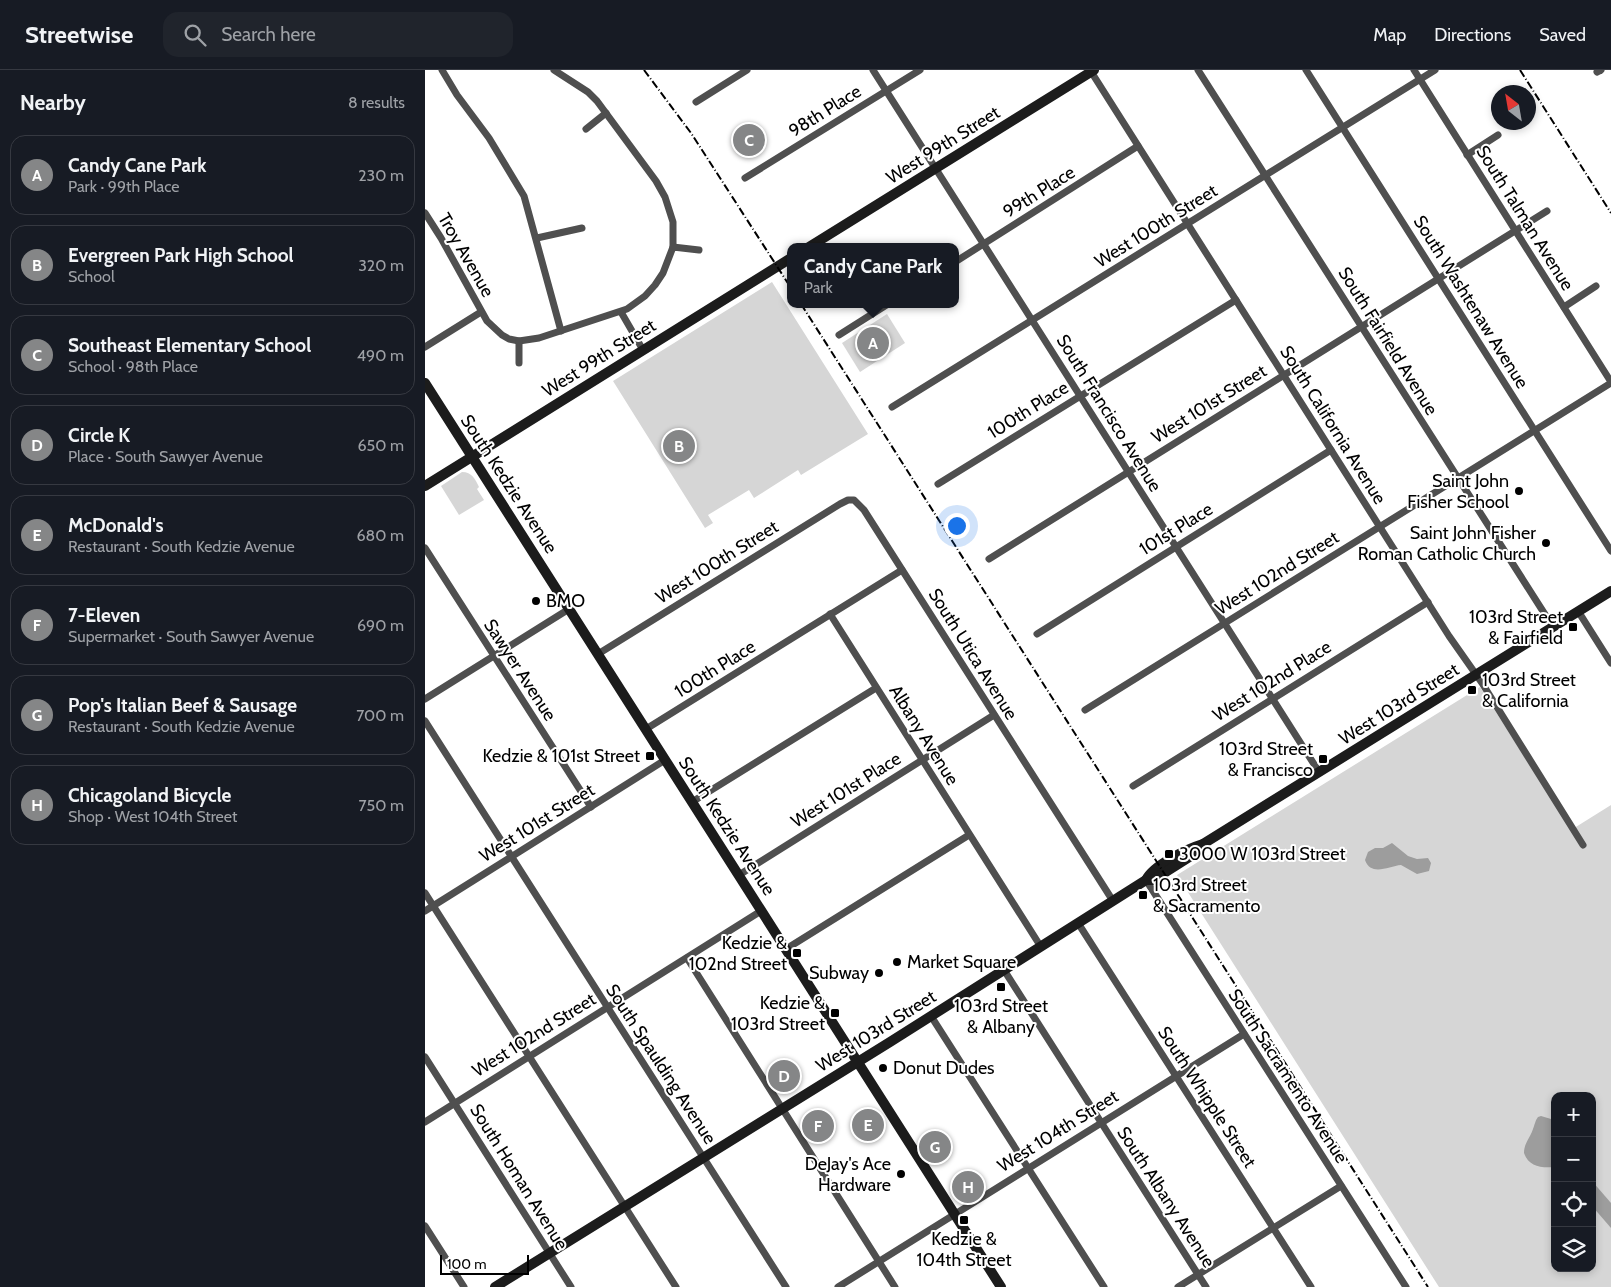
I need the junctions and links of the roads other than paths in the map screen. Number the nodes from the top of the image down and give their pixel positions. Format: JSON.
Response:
{"nodes":[{"id":1,"x":442,"y":70,"type":"edge"},
{"id":2,"x":554,"y":70,"type":"edge"},
{"id":3,"x":747,"y":70,"type":"edge"},
{"id":4,"x":873,"y":70,"type":"edge"},
{"id":5,"x":920,"y":70,"type":"edge"},
{"id":6,"x":1198,"y":70,"type":"edge"},
{"id":7,"x":1306,"y":70,"type":"edge"},
{"id":8,"x":1414,"y":70,"type":"edge"},
{"id":9,"x":1435,"y":70,"type":"edge"},
{"id":10,"x":1092,"y":71,"type":"edge"},
{"id":11,"x":1420,"y":79,"type":"junction"},
{"id":12,"x":887,"y":91,"type":"junction"},
{"id":13,"x":696,"y":102,"type":"dead end"},
{"id":14,"x":606,"y":113,"type":"junction"},
{"id":15,"x":1342,"y":127,"type":"junction"},
{"id":16,"x":586,"y":129,"type":"dead end"},
{"id":17,"x":1498,"y":135,"type":"dead end"},
{"id":18,"x":1138,"y":146,"type":"junction"},
{"id":19,"x":1467,"y":155,"type":"junction"},
{"id":20,"x":936,"y":169,"type":"junction"},
{"id":21,"x":1265,"y":176,"type":"junction"},
{"id":22,"x":745,"y":178,"type":"dead end"},
{"id":23,"x":1547,"y":211,"type":"dead end"},
{"id":24,"x":425,"y":213,"type":"edge"},
{"id":25,"x":1188,"y":224,"type":"junction"},
{"id":26,"x":582,"y":228,"type":"dead end"},
{"id":27,"x":1515,"y":231,"type":"junction"},
{"id":28,"x":537,"y":238,"type":"junction"},
{"id":29,"x":816,"y":243,"type":"edge"},
{"id":30,"x":984,"y":244,"type":"junction"},
{"id":31,"x":673,"y":247,"type":"junction"},
{"id":32,"x":699,"y":250,"type":"dead end"},
{"id":33,"x":787,"y":260,"type":"edge"},
{"id":34,"x":959,"y":260,"type":"edge"},
{"id":35,"x":1438,"y":279,"type":"junction"},
{"id":36,"x":1596,"y":286,"type":"dead end"},
{"id":37,"x":1236,"y":300,"type":"junction"},
{"id":38,"x":1564,"y":307,"type":"junction"},
{"id":39,"x":882,"y":308,"type":"edge"},
{"id":40,"x":481,"y":312,"type":"junction"},
{"id":41,"x":621,"y":312,"type":"junction"},
{"id":42,"x":1032,"y":320,"type":"junction"},
{"id":43,"x":1361,"y":327,"type":"junction"},
{"id":44,"x":561,"y":331,"type":"junction"},
{"id":45,"x":839,"y":335,"type":"dead end"},
{"id":46,"x":519,"y":341,"type":"junction"},
{"id":47,"x":425,"y":347,"type":"edge"},
{"id":48,"x":643,"y":350,"type":"junction"},
{"id":49,"x":519,"y":363,"type":"dead end"},
{"id":50,"x":1284,"y":375,"type":"junction"},
{"id":51,"x":1611,"y":382,"type":"edge"},
{"id":52,"x":425,"y":383,"type":"edge"},
{"id":53,"x":1080,"y":395,"type":"junction"},
{"id":54,"x":892,"y":407,"type":"dead end"},
{"id":55,"x":1534,"y":430,"type":"junction"},
{"id":56,"x":1331,"y":450,"type":"junction"},
{"id":57,"x":472,"y":456,"type":"junction"},
{"id":58,"x":1128,"y":472,"type":"junction"},
{"id":59,"x":1457,"y":478,"type":"junction"},
{"id":60,"x":938,"y":484,"type":"dead end"},
{"id":61,"x":425,"y":486,"type":"edge"},
{"id":62,"x":854,"y":500,"type":"joint"},
{"id":63,"x":1380,"y":526,"type":"junction"},
{"id":64,"x":1176,"y":547,"type":"junction"},
{"id":65,"x":425,"y":548,"type":"edge"},
{"id":66,"x":1611,"y":551,"type":"edge"},
{"id":67,"x":989,"y":559,"type":"dead end"},
{"id":68,"x":902,"y":570,"type":"junction"},
{"id":69,"x":1611,"y":591,"type":"edge"},
{"id":70,"x":1428,"y":602,"type":"junction"},
{"id":71,"x":569,"y":609,"type":"junction"},
{"id":72,"x":1578,"y":611,"type":"junction"},
{"id":73,"x":830,"y":614,"type":"junction"},
{"id":74,"x":1224,"y":623,"type":"junction"},
{"id":75,"x":1553,"y":627,"type":"junction"},
{"id":76,"x":1037,"y":634,"type":"dead end"},
{"id":77,"x":598,"y":654,"type":"junction"},
{"id":78,"x":494,"y":656,"type":"junction"},
{"id":79,"x":1611,"y":663,"type":"edge"},
{"id":80,"x":1475,"y":675,"type":"junction"},
{"id":81,"x":876,"y":688,"type":"junction"},
{"id":82,"x":425,"y":699,"type":"edge"},
{"id":83,"x":1272,"y":699,"type":"junction"},
{"id":84,"x":1085,"y":710,"type":"dead end"},
{"id":85,"x":994,"y":715,"type":"junction"},
{"id":86,"x":425,"y":721,"type":"edge"},
{"id":87,"x":646,"y":729,"type":"junction"},
{"id":88,"x":665,"y":760,"type":"junction"},
{"id":89,"x":922,"y":760,"type":"junction"},
{"id":90,"x":1319,"y":772,"type":"junction"},
{"id":91,"x":1133,"y":786,"type":"dead end"},
{"id":92,"x":692,"y":802,"type":"junction"},
{"id":93,"x":591,"y":807,"type":"junction"},
{"id":94,"x":969,"y":835,"type":"junction"},
{"id":95,"x":1583,"y":845,"type":"dead end"},
{"id":96,"x":511,"y":857,"type":"junction"},
{"id":97,"x":739,"y":875,"type":"junction"},
{"id":98,"x":1146,"y":880,"type":"junction"},
{"id":99,"x":425,"y":893,"type":"edge"},
{"id":100,"x":1113,"y":901,"type":"junction"},
{"id":101,"x":433,"y":906,"type":"junction"},
{"id":102,"x":425,"y":911,"type":"edge"},
{"id":103,"x":761,"y":911,"type":"junction"},
{"id":104,"x":1078,"y":923,"type":"junction"},
{"id":105,"x":1041,"y":947,"type":"junction"},
{"id":106,"x":786,"y":948,"type":"junction"},
{"id":107,"x":687,"y":958,"type":"junction"},
{"id":108,"x":1004,"y":970,"type":"junction"},
{"id":109,"x":607,"y":1007,"type":"junction"},
{"id":110,"x":931,"y":1016,"type":"junction"},
{"id":111,"x":1243,"y":1034,"type":"junction"},
{"id":112,"x":425,"y":1057,"type":"edge"},
{"id":113,"x":529,"y":1057,"type":"junction"},
{"id":114,"x":858,"y":1062,"type":"junction"},
{"id":115,"x":1176,"y":1076,"type":"junction"},
{"id":116,"x":454,"y":1103,"type":"junction"},
{"id":117,"x":782,"y":1109,"type":"junction"},
{"id":118,"x":425,"y":1122,"type":"edge"},
{"id":119,"x":1101,"y":1123,"type":"junction"},
{"id":120,"x":703,"y":1158,"type":"junction"},
{"id":121,"x":1028,"y":1168,"type":"junction"},
{"id":122,"x":1341,"y":1186,"type":"junction"},
{"id":123,"x":625,"y":1206,"type":"junction"},
{"id":124,"x":954,"y":1214,"type":"junction"},
{"id":125,"x":425,"y":1226,"type":"edge"},
{"id":126,"x":1273,"y":1228,"type":"junction"},
{"id":127,"x":549,"y":1254,"type":"junction"},
{"id":128,"x":879,"y":1261,"type":"junction"},
{"id":129,"x":1199,"y":1274,"type":"junction"},
{"id":130,"x":464,"y":1287,"type":"edge"},
{"id":131,"x":495,"y":1287,"type":"edge"},
{"id":132,"x":571,"y":1287,"type":"edge"},
{"id":133,"x":676,"y":1287,"type":"edge"},
{"id":134,"x":786,"y":1287,"type":"edge"},
{"id":135,"x":838,"y":1287,"type":"edge"},
{"id":136,"x":895,"y":1287,"type":"edge"},
{"id":137,"x":1001,"y":1287,"type":"edge"},
{"id":138,"x":1104,"y":1287,"type":"edge"},
{"id":139,"x":1178,"y":1287,"type":"edge"},
{"id":140,"x":1206,"y":1287,"type":"edge"},
{"id":141,"x":1311,"y":1287,"type":"edge"},
{"id":142,"x":1406,"y":1287,"type":"edge"}],
"edges":[{"from":1,"to":28,"type":"street"},
{"from":2,"to":14,"type":"street"},
{"from":3,"to":13,"type":"street"},
{"from":4,"to":12,"type":"street","name":"South Francisco Avenue"},
{"from":5,"to":12,"type":"street","name":"98th Place"},
{"from":6,"to":21,"type":"street","name":"South Fairfield Avenue"},
{"from":7,"to":15,"type":"street","name":"South Washtenaw Avenue"},
{"from":8,"to":11,"type":"street","name":"South Talman Avenue"},
{"from":9,"to":11,"type":"street","name":"West 100th Street"},
{"from":10,"to":18,"type":"street","name":"South California Avenue"},
{"from":10,"to":20,"type":"main road","name":"West 99th Street"},
{"from":11,"to":15,"type":"street","name":"West 100th Street"},
{"from":11,"to":19,"type":"street","name":"South Talman Avenue"},
{"from":12,"to":20,"type":"street","name":"South Francisco Avenue"},
{"from":12,"to":22,"type":"street","name":"98th Place"},
{"from":14,"to":16,"type":"street"},
{"from":14,"to":31,"type":"street"},
{"from":15,"to":21,"type":"street","name":"West 100th Street"},
{"from":15,"to":35,"type":"street","name":"South Washtenaw Avenue"},
{"from":17,"to":19,"type":"street"},
{"from":18,"to":25,"type":"street","name":"South California Avenue"},
{"from":18,"to":30,"type":"street","name":"99th Place"},
{"from":19,"to":27,"type":"street","name":"South Talman Avenue"},
{"from":20,"to":29,"type":"main road","name":"West 99th Street"},
{"from":20,"to":30,"type":"street","name":"South Francisco Avenue"},
{"from":21,"to":25,"type":"street","name":"West 100th Street"},
{"from":21,"to":43,"type":"street","name":"South Fairfield Avenue"},
{"from":23,"to":27,"type":"street","name":"West 101st Street"},
{"from":24,"to":40,"type":"street","name":"Troy Avenue"},
{"from":25,"to":37,"type":"street","name":"South California Avenue"},
{"from":25,"to":42,"type":"street","name":"West 100th Street"},
{"from":26,"to":28,"type":"street"},
{"from":27,"to":35,"type":"street","name":"West 101st Street"},
{"from":27,"to":38,"type":"street","name":"South Talman Avenue"},
{"from":28,"to":44,"type":"street"},
{"from":30,"to":34,"type":"street","name":"99th Place"},
{"from":30,"to":42,"type":"street","name":"South Francisco Avenue"},
{"from":31,"to":32,"type":"street"},
{"from":31,"to":41,"type":"street"},
{"from":33,"to":48,"type":"main road","name":"West 99th Street"},
{"from":35,"to":43,"type":"street","name":"West 101st Street"},
{"from":35,"to":55,"type":"street","name":"South Washtenaw Avenue"},
{"from":36,"to":38,"type":"street"},
{"from":37,"to":50,"type":"street","name":"South California Avenue"},
{"from":37,"to":53,"type":"street","name":"100th Place"},
{"from":38,"to":51,"type":"street","name":"South Talman Avenue"},
{"from":39,"to":45,"type":"street"},
{"from":40,"to":46,"type":"street"},
{"from":40,"to":47,"type":"street"},
{"from":41,"to":44,"type":"street"},
{"from":41,"to":48,"type":"street"},
{"from":42,"to":53,"type":"street","name":"South Francisco Avenue"},
{"from":42,"to":54,"type":"street","name":"West 100th Street"},
{"from":43,"to":50,"type":"street","name":"West 101st Street"},
{"from":43,"to":59,"type":"street","name":"South Fairfield Avenue"},
{"from":44,"to":46,"type":"street"},
{"from":46,"to":49,"type":"street"},
{"from":48,"to":57,"type":"main road","name":"West 99th Street"},
{"from":50,"to":56,"type":"street","name":"South California Avenue"},
{"from":50,"to":58,"type":"street","name":"West 101st Street"},
{"from":51,"to":55,"type":"street","name":"West 102nd Street"},
{"from":52,"to":57,"type":"main road","name":"South Kedzie Avenue"},
{"from":53,"to":58,"type":"street","name":"South Francisco Avenue"},
{"from":53,"to":60,"type":"street","name":"100th Place"},
{"from":55,"to":59,"type":"street","name":"West 102nd Street"},
{"from":55,"to":66,"type":"street","name":"South Washtenaw Avenue"},
{"from":56,"to":63,"type":"street","name":"South California Avenue"},
{"from":56,"to":64,"type":"street","name":"101st Place"},
{"from":57,"to":61,"type":"main road","name":"West 99th Street"},
{"from":57,"to":71,"type":"main road","name":"South Kedzie Avenue"},
{"from":58,"to":64,"type":"street","name":"South Francisco Avenue"},
{"from":58,"to":67,"type":"street","name":"West 101st Street"},
{"from":59,"to":63,"type":"street","name":"West 102nd Street"},
{"from":59,"to":75,"type":"street","name":"South Fairfield Avenue"},
{"from":62,"to":68,"type":"street","name":"South Utica Avenue"},
{"from":62,"to":77,"type":"street","name":"West 100th Street"},
{"from":63,"to":70,"type":"street","name":"South California Avenue"},
{"from":63,"to":74,"type":"street","name":"West 102nd Street"},
{"from":64,"to":74,"type":"street","name":"South Francisco Avenue"},
{"from":64,"to":76,"type":"street","name":"101st Place"},
{"from":65,"to":78,"type":"street","name":"Sawyer Avenue"},
{"from":68,"to":73,"type":"street","name":"100th Place"},
{"from":68,"to":85,"type":"street","name":"South Utica Avenue"},
{"from":69,"to":72,"type":"main road","name":"West 103rd Street"},
{"from":70,"to":80,"type":"street","name":"South California Avenue"},
{"from":70,"to":83,"type":"street","name":"West 102nd Place"},
{"from":71,"to":77,"type":"main road","name":"South Kedzie Avenue"},
{"from":71,"to":78,"type":"street"},
{"from":72,"to":75,"type":"main road","name":"West 103rd Street"},
{"from":72,"to":79,"type":"street"},
{"from":73,"to":81,"type":"street","name":"Albany Avenue"},
{"from":73,"to":87,"type":"street","name":"100th Place"},
{"from":74,"to":83,"type":"street","name":"South Francisco Avenue"},
{"from":74,"to":84,"type":"street","name":"West 102nd Street"},
{"from":75,"to":80,"type":"main road","name":"West 103rd Street"},
{"from":77,"to":87,"type":"main road","name":"South Kedzie Avenue"},
{"from":78,"to":82,"type":"street"},
{"from":78,"to":93,"type":"street","name":"Sawyer Avenue"},
{"from":80,"to":90,"type":"main road","name":"West 103rd Street"},
{"from":80,"to":95,"type":"street","name":"South California Avenue"},
{"from":81,"to":89,"type":"street","name":"Albany Avenue"},
{"from":81,"to":92,"type":"street"},
{"from":83,"to":90,"type":"street","name":"South Francisco Avenue"},
{"from":83,"to":91,"type":"street","name":"West 102nd Place"},
{"from":85,"to":89,"type":"street","name":"West 101st Place"},
{"from":85,"to":100,"type":"street","name":"South Utica Avenue"},
{"from":86,"to":96,"type":"street","name":"South Spaulding Avenue"},
{"from":87,"to":88,"type":"main road","name":"South Kedzie Avenue"},
{"from":88,"to":92,"type":"main road","name":"South Kedzie Avenue"},
{"from":88,"to":93,"type":"street","name":"West 101st Street"},
{"from":89,"to":94,"type":"street","name":"Albany Avenue"},
{"from":89,"to":97,"type":"street","name":"West 101st Place"},
{"from":90,"to":98,"type":"main road","name":"West 103rd Street"},
{"from":92,"to":97,"type":"main road","name":"South Kedzie Avenue"},
{"from":93,"to":96,"type":"street","name":"West 101st Street"},
{"from":94,"to":105,"type":"street","name":"Albany Avenue"},
{"from":94,"to":106,"type":"street"},
{"from":96,"to":101,"type":"street","name":"West 101st Street"},
{"from":96,"to":109,"type":"street","name":"South Spaulding Avenue"},
{"from":97,"to":103,"type":"main road","name":"South Kedzie Avenue"},
{"from":98,"to":100,"type":"main road","name":"West 103rd Street"},
{"from":98,"to":111,"type":"street","name":"South Sacramento Avenue"},
{"from":99,"to":101,"type":"street"},
{"from":100,"to":104,"type":"main road","name":"West 103rd Street"},
{"from":101,"to":102,"type":"street","name":"West 101st Street"},
{"from":101,"to":113,"type":"street"},
{"from":103,"to":106,"type":"main road","name":"South Kedzie Avenue"},
{"from":103,"to":107,"type":"street","name":"West 102nd Street"},
{"from":104,"to":105,"type":"main road","name":"West 103rd Street"},
{"from":104,"to":115,"type":"street","name":"South Whipple Street"},
{"from":105,"to":108,"type":"main road","name":"West 103rd Street"},
{"from":106,"to":114,"type":"main road","name":"South Kedzie Avenue"},
{"from":107,"to":109,"type":"street","name":"West 102nd Street"},
{"from":107,"to":117,"type":"street"},
{"from":108,"to":110,"type":"main road","name":"West 103rd Street"},
{"from":108,"to":119,"type":"street","name":"South Albany Avenue"},
{"from":109,"to":113,"type":"street","name":"West 102nd Street"},
{"from":109,"to":120,"type":"street","name":"South Spaulding Avenue"},
{"from":110,"to":114,"type":"main road","name":"West 103rd Street"},
{"from":110,"to":121,"type":"street"},
{"from":111,"to":115,"type":"street","name":"West 104th Street"},
{"from":111,"to":122,"type":"street","name":"South Sacramento Avenue"},
{"from":112,"to":116,"type":"street","name":"South Homan Avenue"},
{"from":113,"to":116,"type":"street","name":"West 102nd Street"},
{"from":113,"to":123,"type":"street"},
{"from":114,"to":117,"type":"main road","name":"West 103rd Street"},
{"from":114,"to":124,"type":"main road","name":"South Kedzie Avenue"},
{"from":115,"to":119,"type":"street","name":"West 104th Street"},
{"from":115,"to":126,"type":"street","name":"South Whipple Street"},
{"from":116,"to":118,"type":"street","name":"West 102nd Street"},
{"from":116,"to":127,"type":"street","name":"South Homan Avenue"},
{"from":117,"to":120,"type":"main road","name":"West 103rd Street"},
{"from":117,"to":128,"type":"street"},
{"from":119,"to":121,"type":"street","name":"West 104th Street"},
{"from":119,"to":129,"type":"street","name":"South Albany Avenue"},
{"from":120,"to":123,"type":"main road","name":"West 103rd Street"},
{"from":120,"to":134,"type":"street","name":"South Spaulding Avenue"},
{"from":121,"to":124,"type":"street","name":"West 104th Street"},
{"from":121,"to":138,"type":"street"},
{"from":122,"to":126,"type":"street"},
{"from":122,"to":142,"type":"street","name":"South Sacramento Avenue"},
{"from":123,"to":127,"type":"main road","name":"West 103rd Street"},
{"from":123,"to":133,"type":"street"},
{"from":124,"to":128,"type":"street","name":"West 104th Street"},
{"from":124,"to":137,"type":"main road","name":"South Kedzie Avenue"},
{"from":125,"to":130,"type":"street"},
{"from":126,"to":129,"type":"street"},
{"from":126,"to":141,"type":"street","name":"South Whipple Street"},
{"from":127,"to":131,"type":"main road","name":"West 103rd Street"},
{"from":127,"to":132,"type":"street","name":"South Homan Avenue"},
{"from":128,"to":135,"type":"street","name":"West 104th Street"},
{"from":128,"to":136,"type":"street"},
{"from":129,"to":139,"type":"street"},
{"from":129,"to":140,"type":"street","name":"South Albany Avenue"}]}
